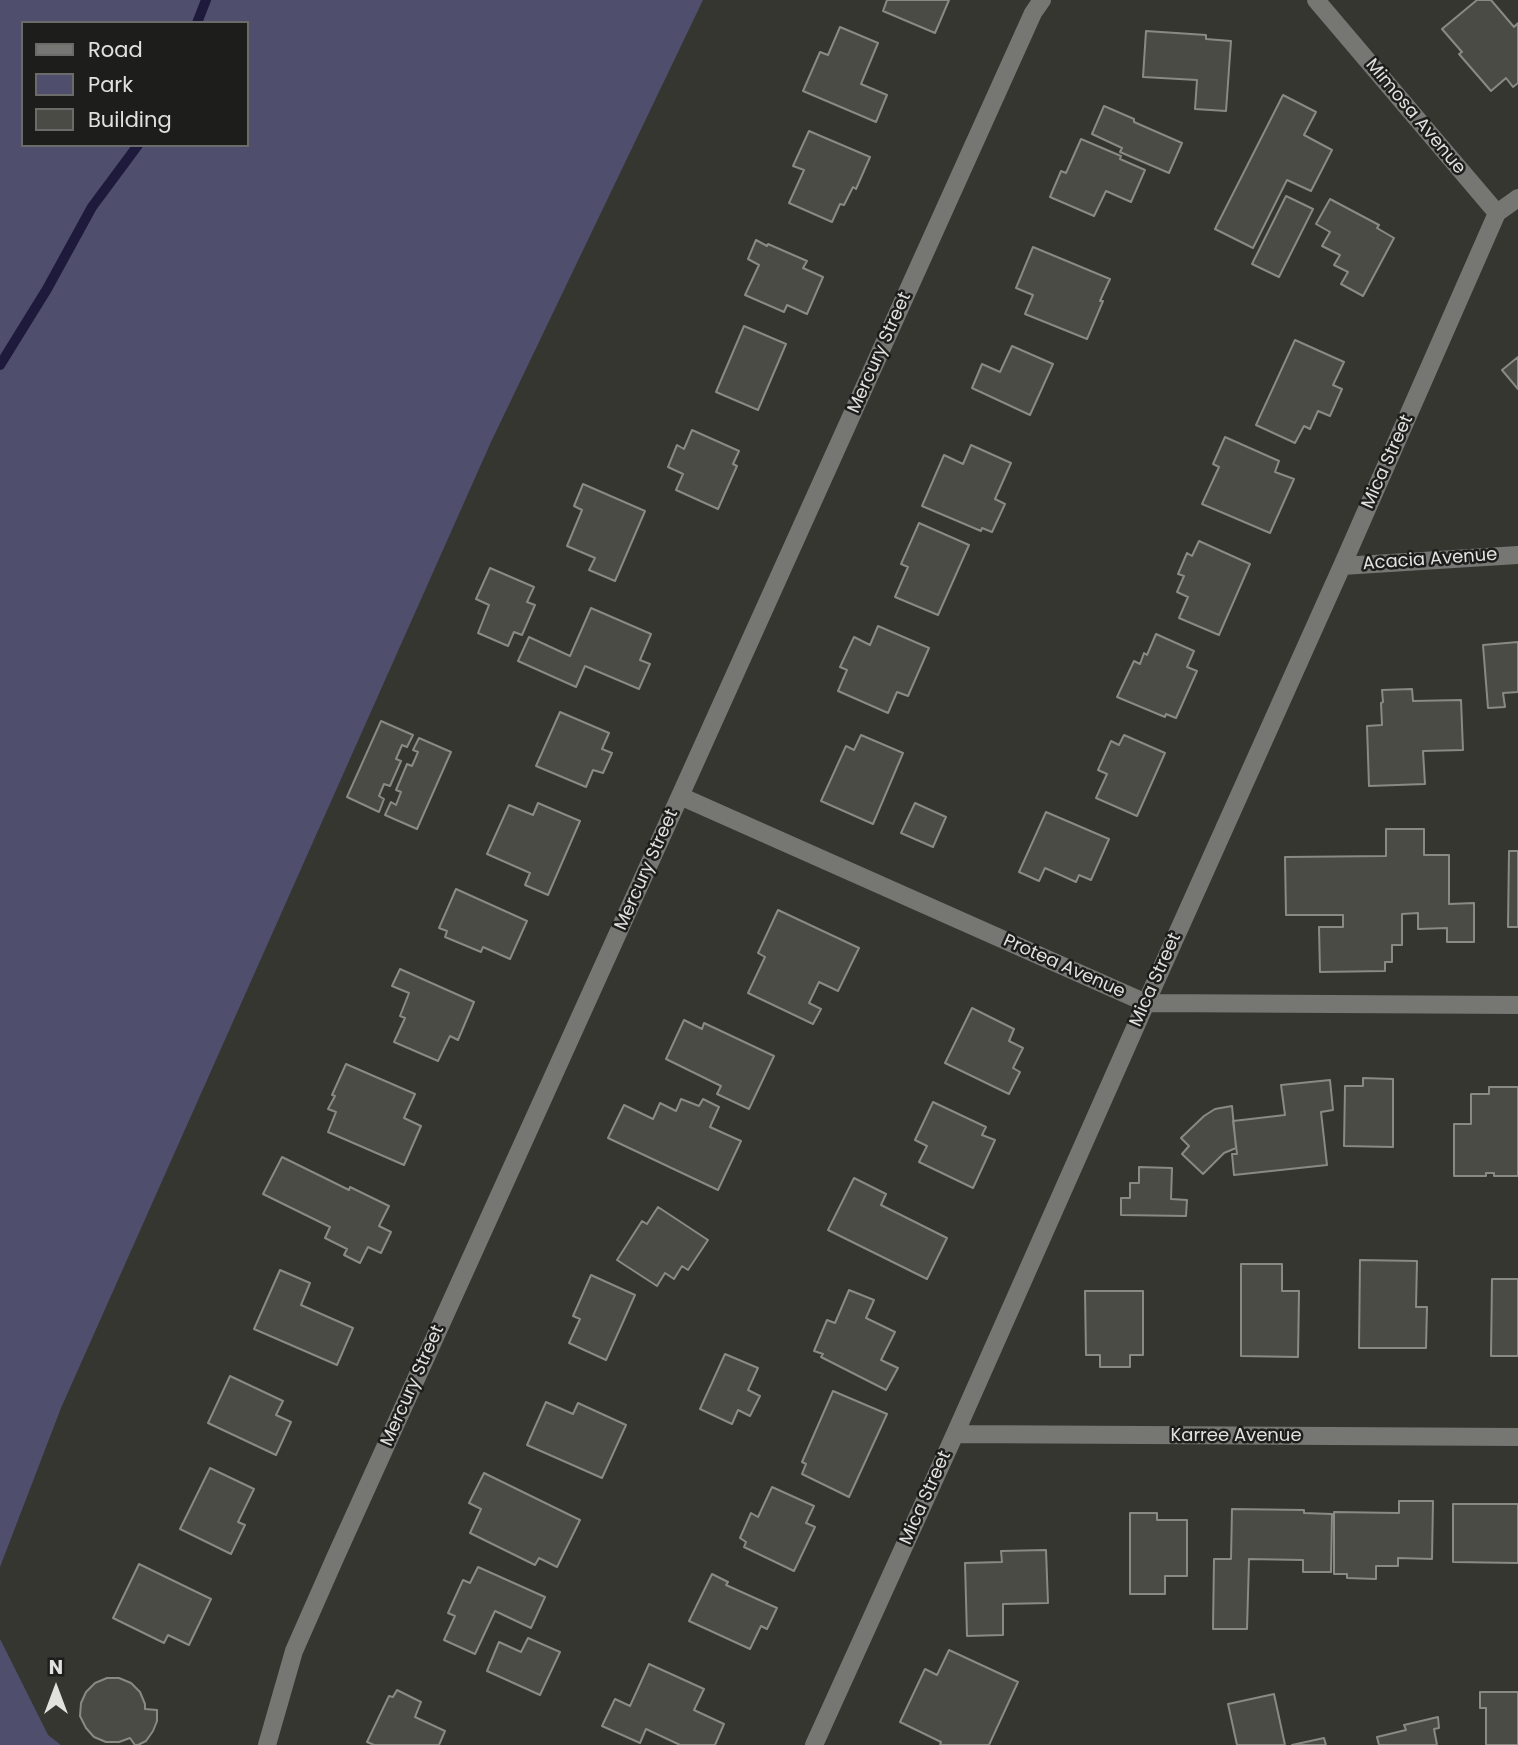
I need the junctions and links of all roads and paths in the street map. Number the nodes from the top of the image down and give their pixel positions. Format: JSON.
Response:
{"nodes":[{"id":1,"x":1042,"y":0,"type":"edge"},
{"id":2,"x":1316,"y":0,"type":"edge"},
{"id":3,"x":1518,"y":198,"type":"edge"},
{"id":4,"x":1497,"y":213,"type":"junction"},
{"id":5,"x":1518,"y":555,"type":"edge"},
{"id":6,"x":1342,"y":566,"type":"junction"},
{"id":7,"x":680,"y":796,"type":"junction"},
{"id":8,"x":1146,"y":1003,"type":"junction"},
{"id":9,"x":1518,"y":1005,"type":"edge"},
{"id":10,"x":955,"y":1434,"type":"junction"},
{"id":11,"x":1518,"y":1437,"type":"edge"},
{"id":12,"x":267,"y":1745,"type":"edge"},
{"id":13,"x":814,"y":1745,"type":"edge"}],
"edges":[{"from":1,"to":7,"type":"street","name":"Mercury Street"},
{"from":2,"to":4,"type":"street","name":"Mimosa Avenue"},
{"from":3,"to":4,"type":"street"},
{"from":4,"to":6,"type":"street","name":"Mica Street"},
{"from":5,"to":6,"type":"street","name":"Acacia Avenue"},
{"from":6,"to":8,"type":"street","name":"Mica Street"},
{"from":7,"to":8,"type":"street","name":"Protea Avenue"},
{"from":7,"to":12,"type":"street","name":"Mercury Street"},
{"from":8,"to":9,"type":"street","name":"Protea Avenue"},
{"from":8,"to":10,"type":"street","name":"Mica Street"},
{"from":10,"to":11,"type":"street","name":"Karree Avenue"},
{"from":10,"to":13,"type":"street","name":"Mica Street"}]}
